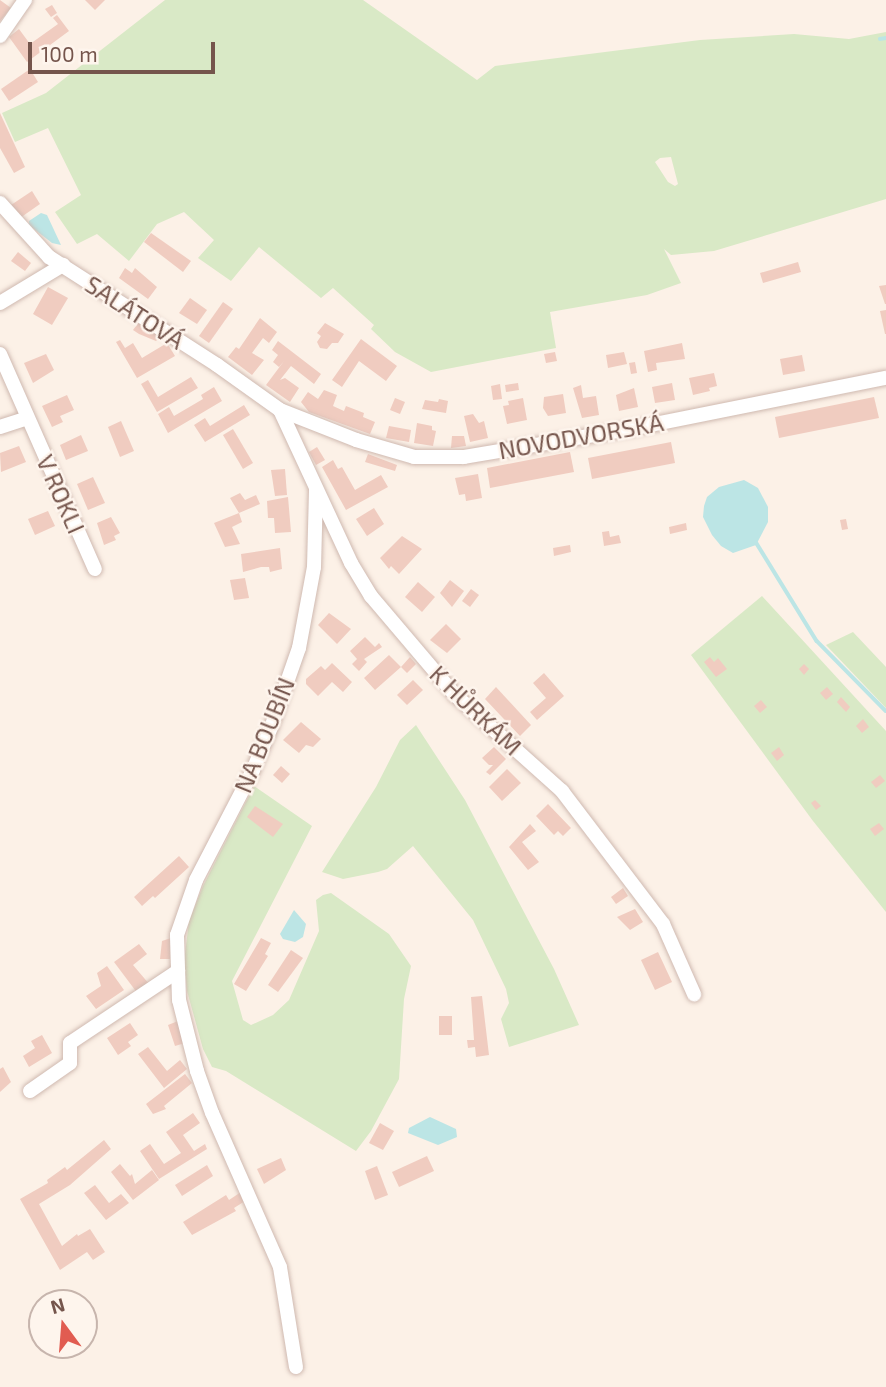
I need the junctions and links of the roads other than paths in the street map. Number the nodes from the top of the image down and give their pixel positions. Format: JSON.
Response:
{"nodes":[{"id":1,"x":25,"y":0,"type":"edge"},
{"id":2,"x":0,"y":36,"type":"edge"},
{"id":3,"x":0,"y":203,"type":"edge"},
{"id":4,"x":63,"y":265,"type":"junction"},
{"id":5,"x":0,"y":303,"type":"edge"},
{"id":6,"x":0,"y":354,"type":"edge"},
{"id":7,"x":886,"y":378,"type":"edge"},
{"id":8,"x":280,"y":410,"type":"junction"},
{"id":9,"x":27,"y":418,"type":"junction"},
{"id":10,"x":0,"y":427,"type":"edge"},
{"id":11,"x":316,"y":489,"type":"junction"},
{"id":12,"x":95,"y":569,"type":"dead end"},
{"id":13,"x":178,"y":971,"type":"junction"},
{"id":14,"x":694,"y":994,"type":"dead end"},
{"id":15,"x":30,"y":1091,"type":"dead end"},
{"id":16,"x":296,"y":1367,"type":"dead end"}],
"edges":[{"from":1,"to":2,"type":"street"},
{"from":3,"to":4,"type":"street","name":"SALÁTOVÁ"},
{"from":4,"to":5,"type":"street"},
{"from":4,"to":8,"type":"street","name":"SALÁTOVÁ"},
{"from":6,"to":9,"type":"street","name":"V ROKLI"},
{"from":7,"to":8,"type":"street","name":"NOVODVORSKÁ"},
{"from":8,"to":11,"type":"street","name":"K HŮRKÁM"},
{"from":9,"to":10,"type":"street"},
{"from":9,"to":12,"type":"street","name":"V ROKLI"},
{"from":11,"to":13,"type":"street","name":"NA BOUBÍN"},
{"from":11,"to":14,"type":"street","name":"K HŮRKÁM"},
{"from":13,"to":15,"type":"street"},
{"from":13,"to":16,"type":"street","name":"NA BOUBÍN"}]}
